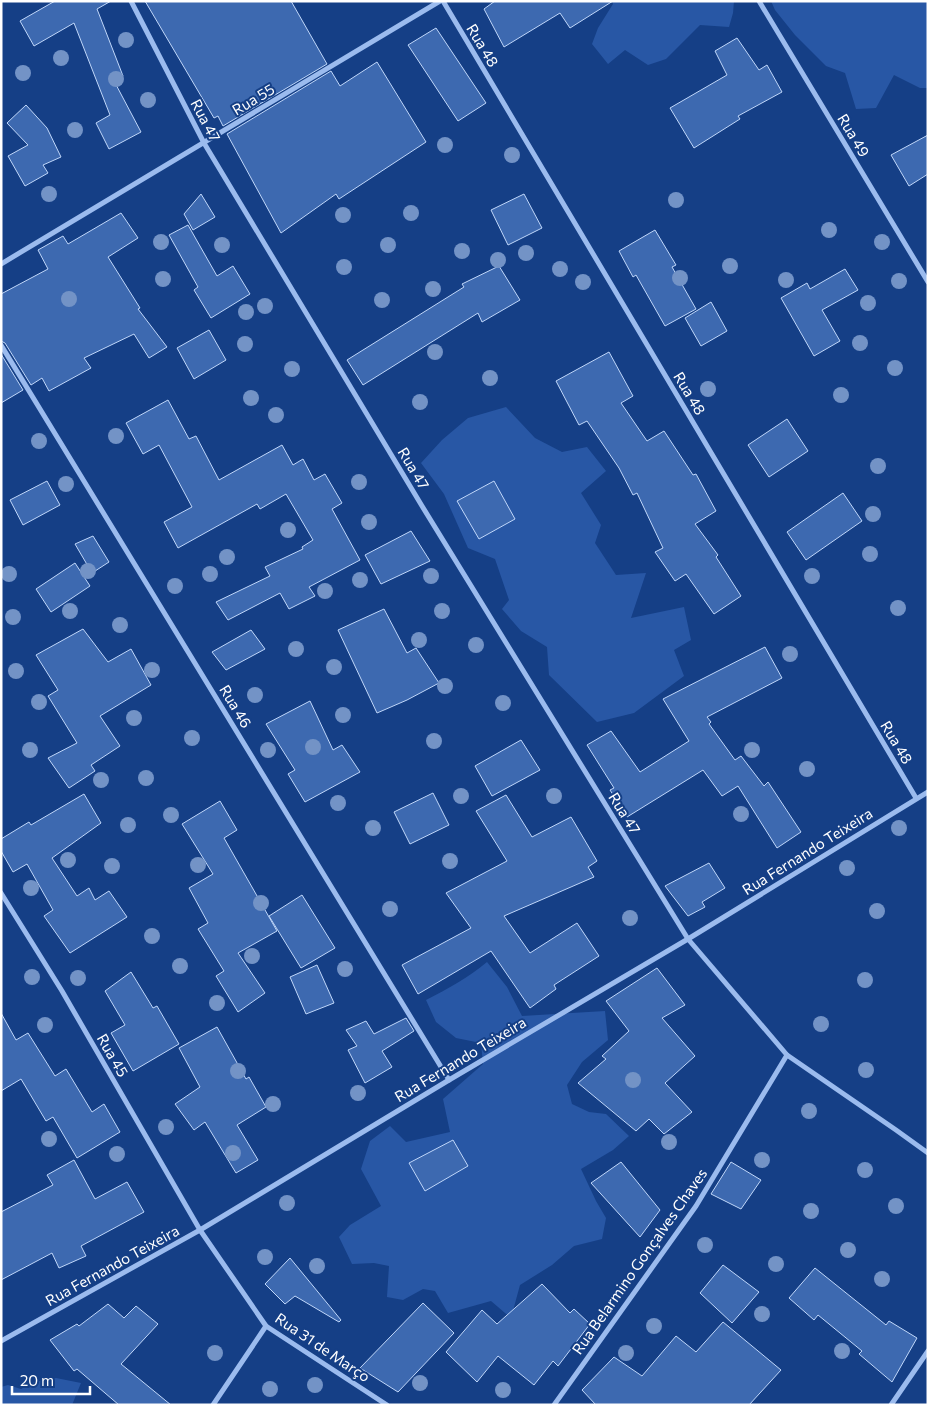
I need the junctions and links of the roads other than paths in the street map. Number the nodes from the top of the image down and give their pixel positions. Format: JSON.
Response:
{"nodes":[{"id":1,"x":131,"y":1,"type":"edge"},
{"id":2,"x":441,"y":1,"type":"edge"},
{"id":3,"x":759,"y":1,"type":"edge"},
{"id":4,"x":204,"y":143,"type":"junction"},
{"id":5,"x":1,"y":264,"type":"edge"},
{"id":6,"x":928,"y":282,"type":"edge"},
{"id":7,"x":1,"y":345,"type":"edge"},
{"id":8,"x":928,"y":792,"type":"edge"},
{"id":9,"x":916,"y":798,"type":"junction"},
{"id":10,"x":1,"y":893,"type":"edge"},
{"id":11,"x":688,"y":939,"type":"junction"},
{"id":12,"x":787,"y":1055,"type":"junction"},
{"id":13,"x":449,"y":1080,"type":"junction"},
{"id":14,"x":928,"y":1153,"type":"edge"},
{"id":15,"x":200,"y":1230,"type":"junction"},
{"id":16,"x":266,"y":1326,"type":"junction"},
{"id":17,"x":1,"y":1340,"type":"edge"},
{"id":18,"x":928,"y":1351,"type":"edge"},
{"id":19,"x":213,"y":1405,"type":"edge"},
{"id":20,"x":387,"y":1405,"type":"edge"},
{"id":21,"x":554,"y":1405,"type":"edge"},
{"id":22,"x":891,"y":1405,"type":"edge"}],
"edges":[{"from":1,"to":4,"type":"street","name":"Rua 47"},
{"from":2,"to":4,"type":"street","name":"Rua 55"},
{"from":2,"to":9,"type":"street","name":"Rua 48"},
{"from":3,"to":6,"type":"street","name":"Rua 49"},
{"from":4,"to":5,"type":"street","name":"Rua 55"},
{"from":4,"to":11,"type":"street","name":"Rua 47"},
{"from":7,"to":13,"type":"street","name":"Rua 46"},
{"from":8,"to":9,"type":"street","name":"Rua Fernando Teixeira"},
{"from":9,"to":11,"type":"street","name":"Rua Fernando Teixeira"},
{"from":10,"to":15,"type":"street","name":"Rua 45"},
{"from":11,"to":12,"type":"street"},
{"from":11,"to":13,"type":"street","name":"Rua Fernando Teixeira"},
{"from":12,"to":14,"type":"street"},
{"from":12,"to":21,"type":"street","name":"Rua Belarmino Gonçalves Chaves"},
{"from":13,"to":15,"type":"street","name":"Rua Fernando Teixeira"},
{"from":15,"to":16,"type":"street","name":"Rua 31 de Março"},
{"from":15,"to":17,"type":"street","name":"Rua Fernando Teixeira"},
{"from":16,"to":19,"type":"street"},
{"from":16,"to":20,"type":"street","name":"Rua 31 de Março"},
{"from":18,"to":22,"type":"street"}]}
